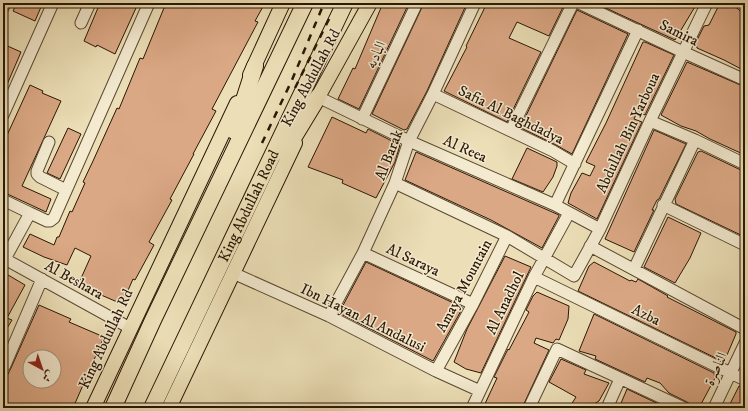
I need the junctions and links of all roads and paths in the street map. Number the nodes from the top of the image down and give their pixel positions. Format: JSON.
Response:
{"nodes":[{"id":1,"x":5,"y":3,"type":"edge"},
{"id":2,"x":53,"y":3,"type":"edge"},
{"id":3,"x":90,"y":3,"type":"edge"},
{"id":4,"x":148,"y":3,"type":"edge"},
{"id":5,"x":283,"y":3,"type":"edge"},
{"id":6,"x":305,"y":3,"type":"edge"},
{"id":7,"x":345,"y":3,"type":"edge"},
{"id":8,"x":417,"y":3,"type":"edge"},
{"id":9,"x":475,"y":3,"type":"edge"},
{"id":10,"x":573,"y":3,"type":"edge"},
{"id":11,"x":580,"y":3,"type":"edge"},
{"id":12,"x":707,"y":3,"type":"edge"},
{"id":13,"x":368,"y":5,"type":"edge"},
{"id":14,"x":3,"y":8,"type":"edge"},
{"id":15,"x":81,"y":23,"type":"dead end"},
{"id":16,"x":638,"y":30,"type":"junction"},
{"id":17,"x":683,"y":52,"type":"junction"},
{"id":18,"x":255,"y":66,"type":"junction"},
{"id":19,"x":745,"y":80,"type":"edge"},
{"id":20,"x":433,"y":94,"type":"junction"},
{"id":21,"x":318,"y":97,"type":"junction"},
{"id":22,"x":3,"y":115,"type":"edge"},
{"id":23,"x":362,"y":119,"type":"junction"},
{"id":24,"x":650,"y":121,"type":"junction"},
{"id":25,"x":511,"y":130,"type":"junction"},
{"id":26,"x":695,"y":140,"type":"junction"},
{"id":27,"x":409,"y":141,"type":"junction"},
{"id":28,"x":49,"y":142,"type":"dead end"},
{"id":29,"x":575,"y":164,"type":"junction"},
{"id":30,"x":745,"y":164,"type":"edge"},
{"id":31,"x":395,"y":183,"type":"junction"},
{"id":32,"x":66,"y":190,"type":"junction"},
{"id":33,"x":3,"y":200,"type":"edge"},
{"id":34,"x":555,"y":205,"type":"junction"},
{"id":35,"x":663,"y":206,"type":"junction"},
{"id":36,"x":30,"y":213,"type":"junction"},
{"id":37,"x":569,"y":213,"type":"junction"},
{"id":38,"x":600,"y":229,"type":"junction"},
{"id":39,"x":507,"y":236,"type":"junction"},
{"id":40,"x":745,"y":245,"type":"edge"},
{"id":41,"x":590,"y":246,"type":"junction"},
{"id":42,"x":363,"y":253,"type":"junction"},
{"id":43,"x":4,"y":258,"type":"edge"},
{"id":44,"x":544,"y":259,"type":"junction"},
{"id":45,"x":634,"y":269,"type":"junction"},
{"id":46,"x":233,"y":273,"type":"junction"},
{"id":47,"x":534,"y":278,"type":"junction"},
{"id":48,"x":42,"y":279,"type":"junction"},
{"id":49,"x":473,"y":304,"type":"junction"},
{"id":50,"x":329,"y":316,"type":"junction"},
{"id":51,"x":153,"y":320,"type":"junction"},
{"id":52,"x":130,"y":328,"type":"junction"},
{"id":53,"x":745,"y":329,"type":"edge"},
{"id":54,"x":184,"y":339,"type":"junction"},
{"id":55,"x":745,"y":342,"type":"edge"},
{"id":56,"x":4,"y":366,"type":"edge"},
{"id":57,"x":436,"y":371,"type":"junction"},
{"id":58,"x":731,"y":372,"type":"junction"},
{"id":59,"x":620,"y":379,"type":"junction"},
{"id":60,"x":745,"y":380,"type":"edge"},
{"id":61,"x":480,"y":391,"type":"junction"},
{"id":62,"x":92,"y":408,"type":"edge"},
{"id":63,"x":113,"y":408,"type":"edge"},
{"id":64,"x":152,"y":408,"type":"edge"},
{"id":65,"x":169,"y":408,"type":"edge"},
{"id":66,"x":472,"y":408,"type":"edge"},
{"id":67,"x":529,"y":408,"type":"edge"},
{"id":68,"x":607,"y":408,"type":"edge"},
{"id":69,"x":684,"y":408,"type":"edge"},
{"id":70,"x":714,"y":408,"type":"edge"}],
"edges":[{"from":1,"to":14,"type":"street"},
{"from":2,"to":22,"type":"street"},
{"from":3,"to":15,"type":"street"},
{"from":4,"to":32,"type":"street"},
{"from":5,"to":18,"type":"main road","name":"King Abdullah Rd"},
{"from":6,"to":51,"type":"highway"},
{"from":7,"to":54,"type":"highway","name":"King Abdullah Road"},
{"from":8,"to":23,"type":"street","name":"الباديه"},
{"from":9,"to":20,"type":"street","name":"Al Barak"},
{"from":10,"to":25,"type":"street"},
{"from":11,"to":16,"type":"street","name":"Samira"},
{"from":12,"to":17,"type":"street","name":"Abdullah Bin Yarboua"},
{"from":13,"to":21,"type":"main road","name":"King Abdullah Rd"},
{"from":16,"to":17,"type":"street","name":"Samira"},
{"from":16,"to":29,"type":"street"},
{"from":17,"to":19,"type":"street","name":"Samira"},
{"from":17,"to":24,"type":"street","name":"Abdullah Bin Yarboua"},
{"from":18,"to":51,"type":"highway"},
{"from":18,"to":52,"type":"main road","name":"King Abdullah Rd"},
{"from":20,"to":25,"type":"street","name":"Safia Al Baghdadya"},
{"from":20,"to":27,"type":"street","name":"Al Barak"},
{"from":21,"to":23,"type":"street","name":"Al Reea"},
{"from":21,"to":46,"type":"main road","name":"King Abdullah Rd"},
{"from":21,"to":54,"type":"highway"},
{"from":23,"to":27,"type":"street","name":"Al Reea"},
{"from":24,"to":26,"type":"street"},
{"from":24,"to":38,"type":"street","name":"Abdullah Bin Yarboua"},
{"from":25,"to":29,"type":"street","name":"Safia Al Baghdadya"},
{"from":26,"to":30,"type":"street"},
{"from":26,"to":35,"type":"street"},
{"from":27,"to":31,"type":"street","name":"Al Barak"},
{"from":27,"to":34,"type":"street","name":"Al Reea"},
{"from":28,"to":32,"type":"street"},
{"from":29,"to":34,"type":"street"},
{"from":31,"to":39,"type":"street"},
{"from":31,"to":42,"type":"street","name":"Al Barak"},
{"from":32,"to":36,"type":"street"},
{"from":33,"to":36,"type":"street"},
{"from":34,"to":37,"type":"street","name":"Al Reea"},
{"from":35,"to":40,"type":"street"},
{"from":35,"to":45,"type":"street"},
{"from":36,"to":43,"type":"street"},
{"from":37,"to":38,"type":"street","name":"Al Reea"},
{"from":37,"to":44,"type":"street","name":"Al Anadhol"},
{"from":38,"to":41,"type":"street","name":"Abdullah Bin Yarboua"},
{"from":39,"to":44,"type":"street"},
{"from":39,"to":49,"type":"street","name":"Amaya Mountain"},
{"from":41,"to":44,"type":"street","name":"Abdullah Bin Yarboua"},
{"from":41,"to":45,"type":"street"},
{"from":42,"to":49,"type":"street","name":"Al Saraya"},
{"from":42,"to":50,"type":"street","name":"Al Barak"},
{"from":43,"to":48,"type":"street","name":"Al Beshara"},
{"from":44,"to":47,"type":"street","name":"Al Anadhol"},
{"from":45,"to":53,"type":"street"},
{"from":46,"to":50,"type":"street","name":"Ibn Hayan Al Andalusi"},
{"from":46,"to":65,"type":"main road","name":"King Abdullah Rd"},
{"from":47,"to":58,"type":"street","name":"Azba"},
{"from":47,"to":61,"type":"street","name":"Al Anadhol"},
{"from":48,"to":52,"type":"street","name":"Al Beshara"},
{"from":48,"to":56,"type":"street"},
{"from":49,"to":57,"type":"street","name":"Amaya Mountain"},
{"from":50,"to":57,"type":"street","name":"Ibn Hayan Al Andalusi"},
{"from":51,"to":63,"type":"highway"},
{"from":52,"to":62,"type":"main road","name":"King Abdullah Rd"},
{"from":54,"to":64,"type":"highway","name":"King Abdullah Road"},
{"from":55,"to":58,"type":"street","name":"الناصرة"},
{"from":57,"to":61,"type":"street","name":"Ibn Hayan Al Andalusi"},
{"from":58,"to":60,"type":"street","name":"Azba"},
{"from":58,"to":70,"type":"street","name":"الناصرة"},
{"from":59,"to":67,"type":"street"},
{"from":59,"to":68,"type":"street"},
{"from":59,"to":69,"type":"street"},
{"from":61,"to":66,"type":"street","name":"Al Anadhol"}]}
